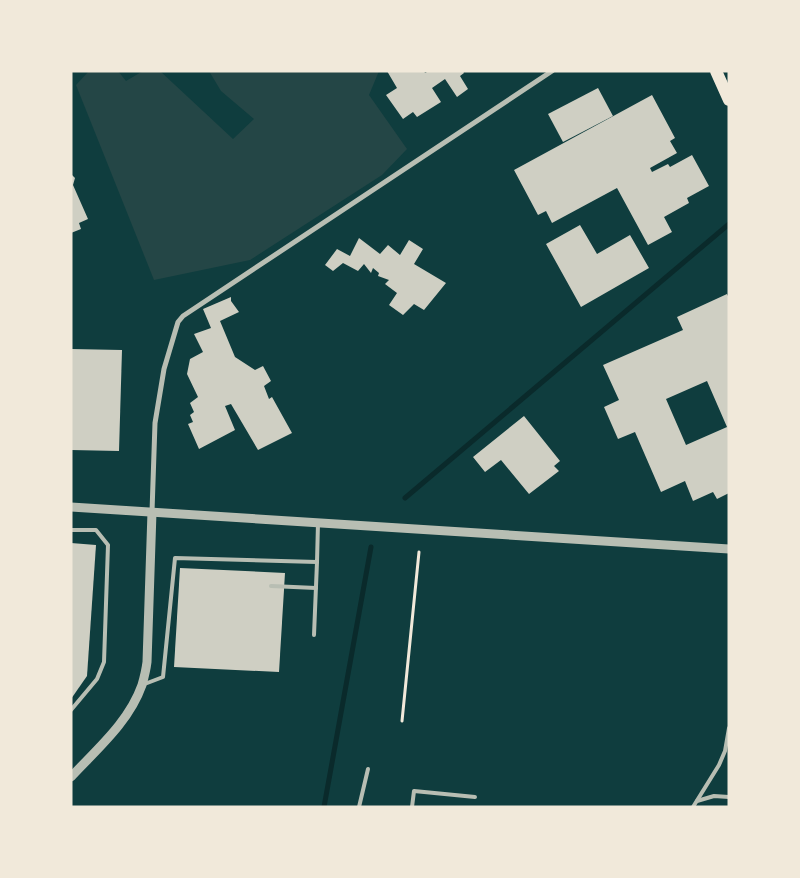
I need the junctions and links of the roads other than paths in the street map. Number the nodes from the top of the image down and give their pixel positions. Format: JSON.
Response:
{"nodes":[{"id":1,"x":552,"y":71,"type":"edge"},
{"id":2,"x":716,"y":71,"type":"edge"},
{"id":3,"x":729,"y":100,"type":"edge"},
{"id":4,"x":71,"y":507,"type":"edge"},
{"id":5,"x":152,"y":512,"type":"junction"},
{"id":6,"x":318,"y":523,"type":"junction"},
{"id":7,"x":71,"y":530,"type":"edge"},
{"id":8,"x":729,"y":549,"type":"edge"},
{"id":9,"x":317,"y":562,"type":"junction"},
{"id":10,"x":272,"y":586,"type":"dead end"},
{"id":11,"x":316,"y":588,"type":"junction"},
{"id":12,"x":314,"y":634,"type":"dead end"},
{"id":13,"x":142,"y":685,"type":"junction"},
{"id":14,"x":71,"y":710,"type":"edge"},
{"id":15,"x":729,"y":728,"type":"edge"},
{"id":16,"x":368,"y":769,"type":"dead end"},
{"id":17,"x":71,"y":778,"type":"edge"},
{"id":18,"x":475,"y":797,"type":"dead end"},
{"id":19,"x":729,"y":797,"type":"edge"},
{"id":20,"x":697,"y":801,"type":"junction"},
{"id":21,"x":359,"y":807,"type":"edge"},
{"id":22,"x":412,"y":807,"type":"edge"},
{"id":23,"x":693,"y":807,"type":"edge"}],
"edges":[{"from":1,"to":5,"type":"street"},
{"from":2,"to":3,"type":"main road"},
{"from":4,"to":5,"type":"street"},
{"from":5,"to":6,"type":"street"},
{"from":5,"to":13,"type":"street"},
{"from":6,"to":8,"type":"street"},
{"from":6,"to":9,"type":"lane"},
{"from":7,"to":14,"type":"lane"},
{"from":9,"to":11,"type":"lane"},
{"from":9,"to":13,"type":"lane"},
{"from":10,"to":11,"type":"lane"},
{"from":11,"to":12,"type":"lane"},
{"from":13,"to":17,"type":"street"},
{"from":15,"to":20,"type":"lane"},
{"from":16,"to":21,"type":"lane"},
{"from":18,"to":22,"type":"lane"},
{"from":19,"to":20,"type":"lane"},
{"from":20,"to":23,"type":"lane"}]}
